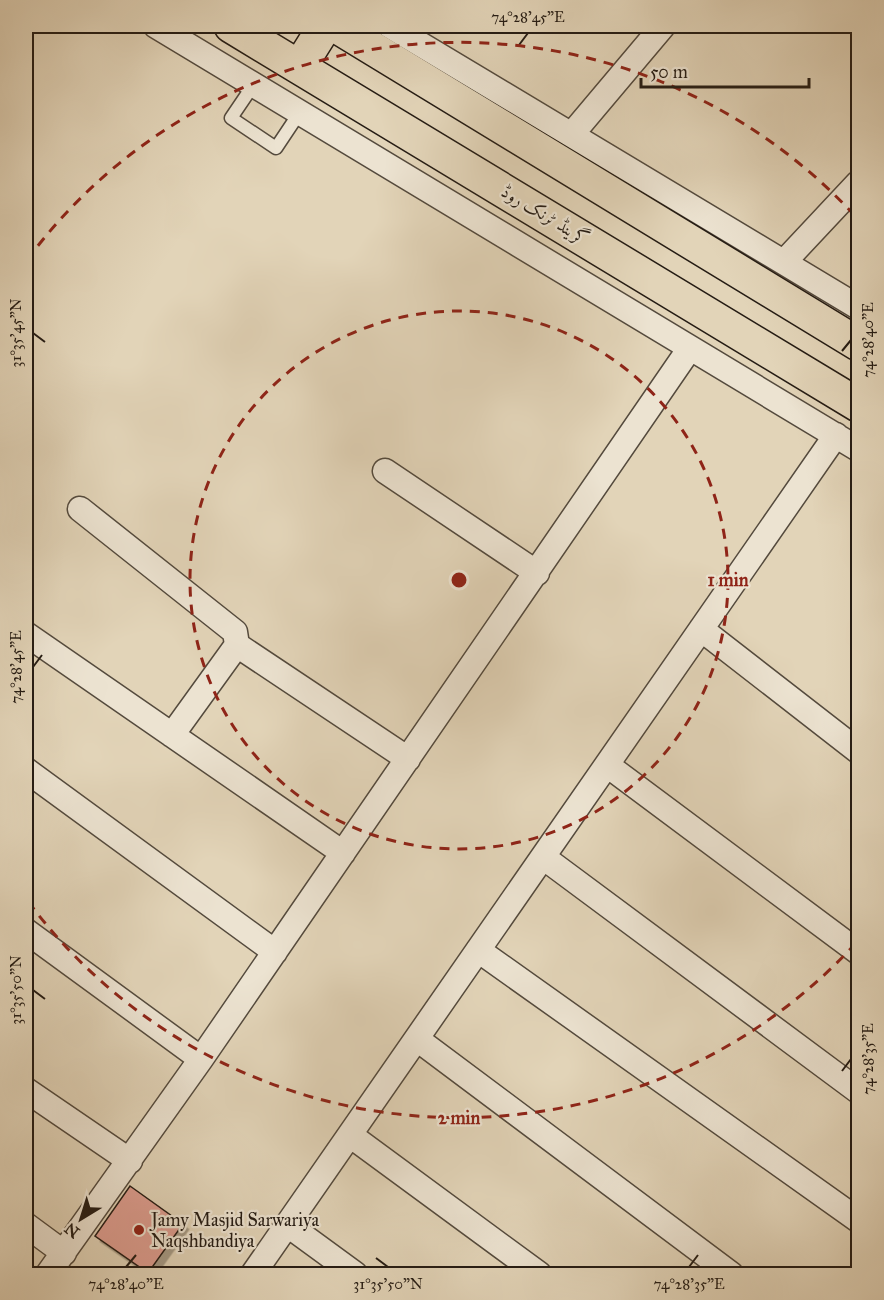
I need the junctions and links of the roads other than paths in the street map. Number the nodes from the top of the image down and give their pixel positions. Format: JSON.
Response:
{"nodes":[{"id":1,"x":156,"y":26,"type":"edge"},
{"id":2,"x":231,"y":26,"type":"edge"},
{"id":3,"x":325,"y":26,"type":"edge"},
{"id":4,"x":336,"y":26,"type":"edge"},
{"id":5,"x":390,"y":26,"type":"edge"},
{"id":6,"x":663,"y":26,"type":"edge"},
{"id":7,"x":210,"y":58,"type":"junction"},
{"id":8,"x":300,"y":66,"type":"junction"},
{"id":9,"x":254,"y":84,"type":"junction"},
{"id":10,"x":300,"y":112,"type":"junction"},
{"id":11,"x":572,"y":134,"type":"junction"},
{"id":12,"x":858,"y":183,"type":"edge"},
{"id":13,"x":507,"y":192,"type":"junction"},
{"id":14,"x":485,"y":224,"type":"junction"},
{"id":15,"x":784,"y":262,"type":"junction"},
{"id":16,"x":858,"y":307,"type":"edge"},
{"id":17,"x":858,"y":344,"type":"edge"},
{"id":18,"x":690,"y":348,"type":"junction"},
{"id":19,"x":858,"y":405,"type":"edge"},
{"id":20,"x":836,"y":435,"type":"junction"},
{"id":21,"x":858,"y":449,"type":"edge"},
{"id":22,"x":385,"y":471,"type":"dead end"},
{"id":23,"x":80,"y":509,"type":"dead end"},
{"id":24,"x":537,"y":573,"type":"junction"},
{"id":25,"x":701,"y":630,"type":"junction"},
{"id":26,"x":26,"y":634,"type":"edge"},
{"id":27,"x":237,"y":645,"type":"junction"},
{"id":28,"x":172,"y":735,"type":"junction"},
{"id":29,"x":858,"y":751,"type":"edge"},
{"id":30,"x":408,"y":759,"type":"junction"},
{"id":31,"x":607,"y":765,"type":"junction"},
{"id":32,"x":26,"y":771,"type":"edge"},
{"id":33,"x":343,"y":853,"type":"junction"},
{"id":34,"x":543,"y":857,"type":"junction"},
{"id":35,"x":26,"y":931,"type":"edge"},
{"id":36,"x":478,"y":950,"type":"junction"},
{"id":37,"x":275,"y":952,"type":"junction"},
{"id":38,"x":858,"y":952,"type":"edge"},
{"id":39,"x":417,"y":1039,"type":"junction"},
{"id":40,"x":201,"y":1059,"type":"junction"},
{"id":41,"x":26,"y":1090,"type":"edge"},
{"id":42,"x":858,"y":1091,"type":"edge"},
{"id":43,"x":350,"y":1135,"type":"junction"},
{"id":44,"x":130,"y":1161,"type":"junction"},
{"id":45,"x":858,"y":1220,"type":"edge"},
{"id":46,"x":26,"y":1225,"type":"edge"},
{"id":47,"x":288,"y":1225,"type":"junction"},
{"id":48,"x":64,"y":1253,"type":"junction"},
{"id":49,"x":48,"y":1275,"type":"edge"},
{"id":50,"x":253,"y":1275,"type":"edge"},
{"id":51,"x":355,"y":1275,"type":"edge"},
{"id":52,"x":538,"y":1275,"type":"edge"},
{"id":53,"x":732,"y":1275,"type":"edge"}],
"edges":[{"from":1,"to":7,"type":"street"},
{"from":2,"to":7,"type":"street"},
{"from":2,"to":8,"type":"highway","name":"گرینڈ ٹرنک روڈ"},
{"from":3,"to":8,"type":"highway"},
{"from":4,"to":17,"type":"highway"},
{"from":5,"to":11,"type":"street"},
{"from":6,"to":11,"type":"street"},
{"from":7,"to":9,"type":"street"},
{"from":8,"to":13,"type":"highway","name":"گرینڈ ٹرنک روڈ"},
{"from":9,"to":10,"type":"street"},
{"from":9,"to":10,"type":"lane"},
{"from":10,"to":14,"type":"street"},
{"from":11,"to":15,"type":"street"},
{"from":12,"to":15,"type":"street"},
{"from":13,"to":14,"type":"street"},
{"from":13,"to":19,"type":"highway","name":"گرینڈ ٹرنک روڈ"},
{"from":14,"to":18,"type":"street"},
{"from":15,"to":16,"type":"street"},
{"from":18,"to":20,"type":"street"},
{"from":18,"to":24,"type":"street"},
{"from":20,"to":21,"type":"street"},
{"from":20,"to":25,"type":"street"},
{"from":22,"to":24,"type":"street"},
{"from":23,"to":27,"type":"street"},
{"from":24,"to":30,"type":"street"},
{"from":25,"to":29,"type":"street"},
{"from":25,"to":31,"type":"street"},
{"from":26,"to":28,"type":"street"},
{"from":27,"to":28,"type":"street"},
{"from":27,"to":30,"type":"street"},
{"from":28,"to":33,"type":"street"},
{"from":30,"to":33,"type":"street"},
{"from":31,"to":34,"type":"street"},
{"from":31,"to":38,"type":"street"},
{"from":32,"to":37,"type":"street"},
{"from":33,"to":37,"type":"street"},
{"from":34,"to":36,"type":"street"},
{"from":34,"to":42,"type":"street"},
{"from":35,"to":40,"type":"street"},
{"from":36,"to":39,"type":"street"},
{"from":36,"to":45,"type":"street"},
{"from":37,"to":40,"type":"street"},
{"from":39,"to":43,"type":"street"},
{"from":39,"to":53,"type":"street"},
{"from":40,"to":44,"type":"street"},
{"from":41,"to":44,"type":"street"},
{"from":43,"to":47,"type":"street"},
{"from":43,"to":52,"type":"street"},
{"from":44,"to":48,"type":"street"},
{"from":46,"to":48,"type":"street"},
{"from":47,"to":50,"type":"street"},
{"from":47,"to":51,"type":"street"},
{"from":48,"to":49,"type":"street"}]}
